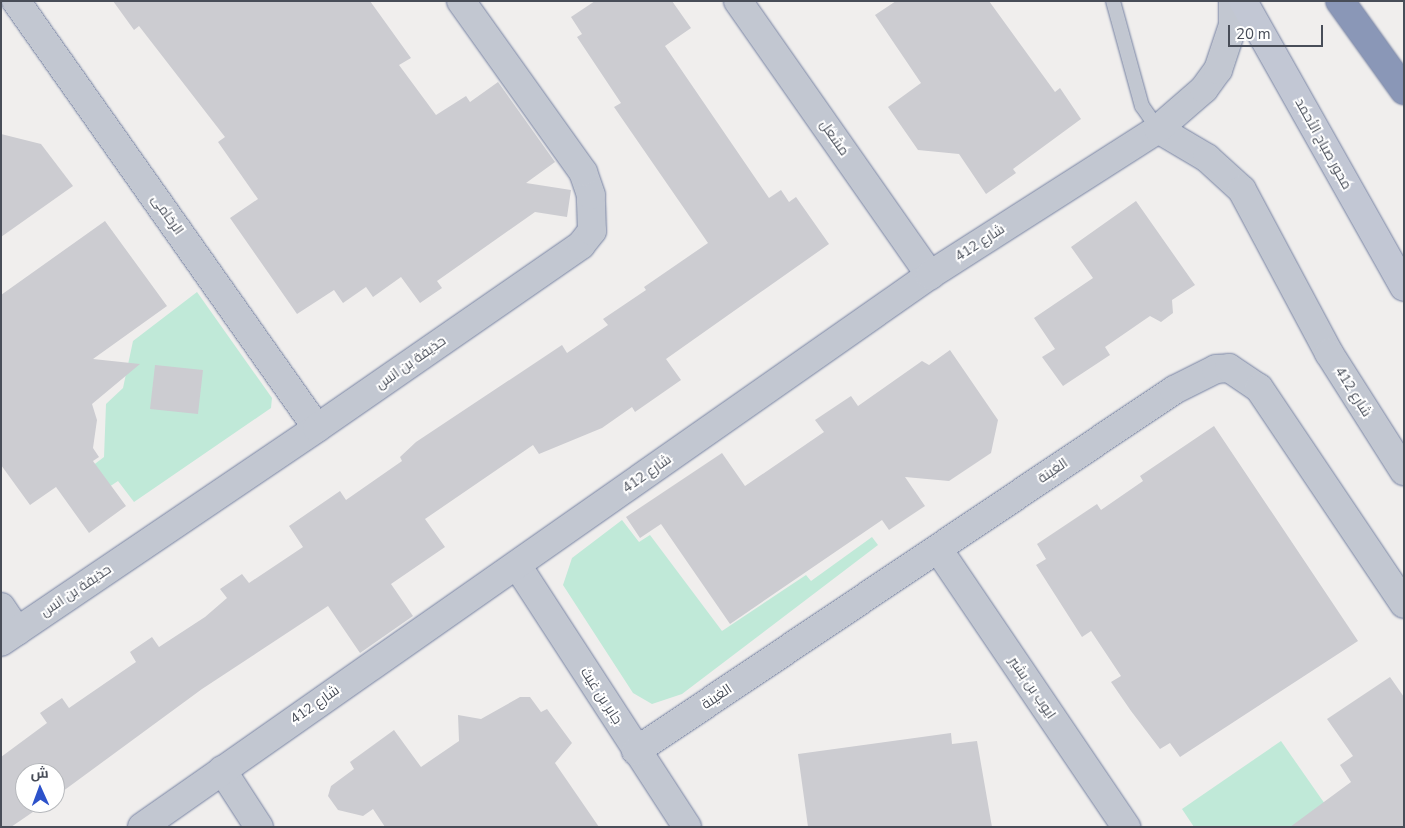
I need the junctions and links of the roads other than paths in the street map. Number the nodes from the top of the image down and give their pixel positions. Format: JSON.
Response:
{"nodes":[{"id":1,"x":16,"y":1,"type":"edge"},
{"id":2,"x":461,"y":1,"type":"edge"},
{"id":3,"x":738,"y":1,"type":"edge"},
{"id":4,"x":1113,"y":1,"type":"edge"},
{"id":5,"x":1233,"y":1,"type":"edge"},
{"id":6,"x":1242,"y":1,"type":"edge"},
{"id":7,"x":1340,"y":1,"type":"edge"},
{"id":8,"x":1404,"y":90,"type":"edge"},
{"id":9,"x":1158,"y":130,"type":"junction"},
{"id":10,"x":930,"y":275,"type":"junction"},
{"id":11,"x":1404,"y":287,"type":"edge"},
{"id":12,"x":317,"y":428,"type":"junction"},
{"id":13,"x":1404,"y":471,"type":"edge"},
{"id":14,"x":938,"y":549,"type":"junction"},
{"id":15,"x":517,"y":565,"type":"junction"},
{"id":16,"x":1404,"y":604,"type":"edge"},
{"id":17,"x":1,"y":607,"type":"edge"},
{"id":18,"x":9,"y":636,"type":"edge"},
{"id":19,"x":636,"y":751,"type":"junction"},
{"id":20,"x":222,"y":770,"type":"junction"},
{"id":21,"x":142,"y":827,"type":"edge"},
{"id":22,"x":259,"y":827,"type":"edge"},
{"id":23,"x":687,"y":827,"type":"edge"},
{"id":24,"x":1126,"y":827,"type":"edge"}],
"edges":[{"from":1,"to":12,"type":"street","name":"الرخامى"},
{"from":2,"to":12,"type":"street","name":"حذيفة بن انس"},
{"from":3,"to":10,"type":"street","name":"مشعل"},
{"from":4,"to":9,"type":"lane"},
{"from":5,"to":9,"type":"street","name":"شارع 412"},
{"from":6,"to":11,"type":"street","name":"محور صباح الأحمد"},
{"from":7,"to":8,"type":"highway"},
{"from":9,"to":10,"type":"street","name":"شارع 412"},
{"from":9,"to":13,"type":"street","name":"شارع 412"},
{"from":10,"to":15,"type":"street","name":"شارع 412"},
{"from":12,"to":18,"type":"street","name":"حذيفة بن انس"},
{"from":14,"to":16,"type":"street","name":"الغينة"},
{"from":14,"to":19,"type":"street","name":"الغينة"},
{"from":14,"to":24,"type":"street","name":"ايوب بن بشير"},
{"from":15,"to":19,"type":"street","name":"جابر بن غيث"},
{"from":15,"to":20,"type":"street","name":"شارع 412"},
{"from":17,"to":18,"type":"street"},
{"from":19,"to":23,"type":"street","name":"جابر بن غيث"},
{"from":20,"to":21,"type":"street","name":"شارع 412"},
{"from":20,"to":22,"type":"street"}]}
